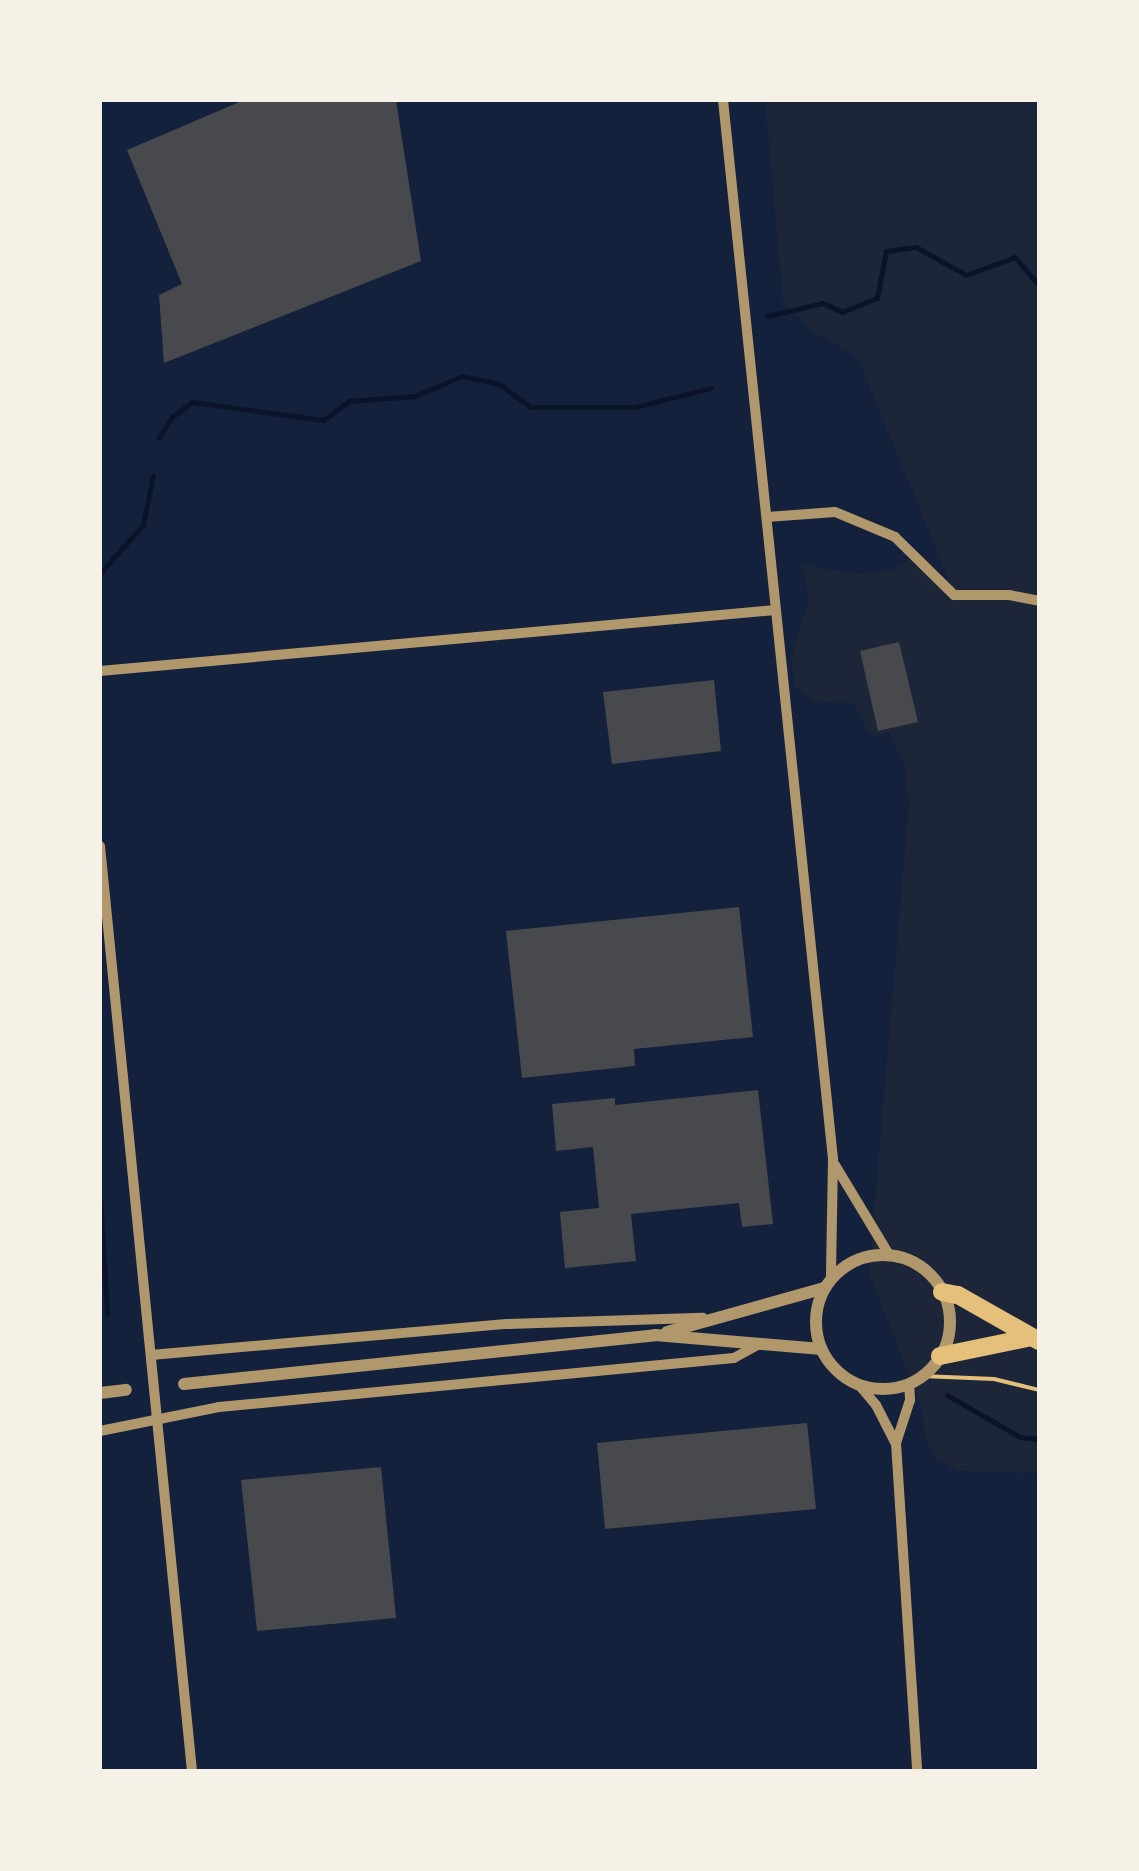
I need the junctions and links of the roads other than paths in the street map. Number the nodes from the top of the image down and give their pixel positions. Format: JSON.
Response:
{"nodes":[{"id":1,"x":722,"y":100,"type":"edge"},
{"id":2,"x":766,"y":518,"type":"junction"},
{"id":3,"x":1039,"y":601,"type":"edge"},
{"id":4,"x":775,"y":610,"type":"junction"},
{"id":5,"x":100,"y":670,"type":"edge"},
{"id":6,"x":100,"y":846,"type":"edge"},
{"id":7,"x":833,"y":1159,"type":"junction"},
{"id":8,"x":890,"y":1256,"type":"junction"},
{"id":9,"x":828,"y":1284,"type":"junction"},
{"id":10,"x":942,"y":1292,"type":"junction"},
{"id":11,"x":729,"y":1316,"type":"junction"},
{"id":12,"x":655,"y":1335,"type":"junction"},
{"id":13,"x":1033,"y":1339,"type":"edge"},
{"id":14,"x":758,"y":1344,"type":"junction"},
{"id":15,"x":821,"y":1348,"type":"junction"},
{"id":16,"x":151,"y":1354,"type":"junction"},
{"id":17,"x":940,"y":1356,"type":"junction"},
{"id":18,"x":184,"y":1384,"type":"dead end"},
{"id":19,"x":909,"y":1384,"type":"junction"},
{"id":20,"x":860,"y":1386,"type":"junction"},
{"id":21,"x":126,"y":1390,"type":"dead end"},
{"id":22,"x":100,"y":1393,"type":"edge"},
{"id":23,"x":158,"y":1421,"type":"junction"},
{"id":24,"x":100,"y":1432,"type":"edge"},
{"id":25,"x":896,"y":1443,"type":"junction"},
{"id":26,"x":192,"y":1771,"type":"edge"},
{"id":27,"x":917,"y":1771,"type":"edge"}],
"edges":[{"from":1,"to":2,"type":"street"},
{"from":2,"to":3,"type":"street"},
{"from":2,"to":4,"type":"street"},
{"from":4,"to":5,"type":"street"},
{"from":4,"to":7,"type":"street"},
{"from":6,"to":16,"type":"street"},
{"from":7,"to":8,"type":"street"},
{"from":7,"to":9,"type":"street"},
{"from":8,"to":9,"type":"street"},
{"from":8,"to":10,"type":"street"},
{"from":9,"to":11,"type":"street"},
{"from":9,"to":15,"type":"street"},
{"from":10,"to":13,"type":"highway"},
{"from":10,"to":17,"type":"street"},
{"from":11,"to":12,"type":"street"},
{"from":11,"to":16,"type":"street"},
{"from":12,"to":14,"type":"street"},
{"from":12,"to":18,"type":"street"},
{"from":13,"to":17,"type":"highway"},
{"from":14,"to":15,"type":"street"},
{"from":14,"to":23,"type":"street"},
{"from":15,"to":20,"type":"street"},
{"from":16,"to":23,"type":"street"},
{"from":17,"to":19,"type":"street"},
{"from":19,"to":20,"type":"street"},
{"from":19,"to":25,"type":"street"},
{"from":20,"to":25,"type":"street"},
{"from":21,"to":22,"type":"street"},
{"from":23,"to":24,"type":"street"},
{"from":23,"to":26,"type":"street"},
{"from":25,"to":27,"type":"street"}]}
